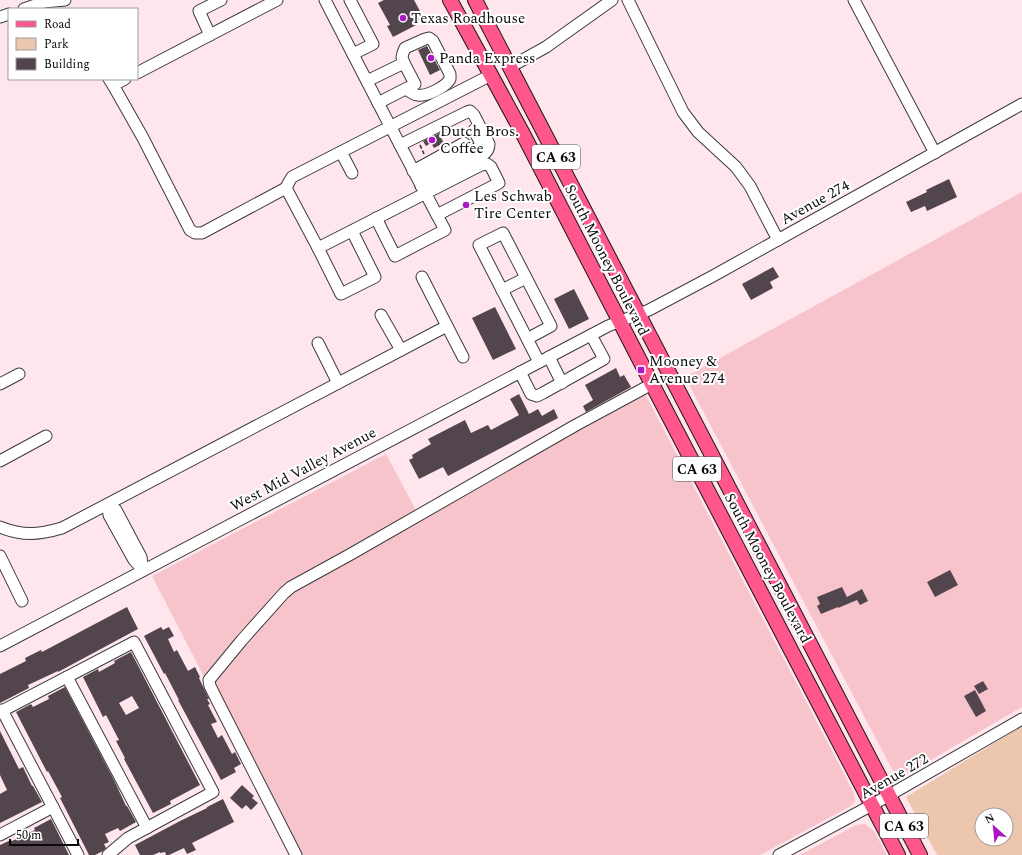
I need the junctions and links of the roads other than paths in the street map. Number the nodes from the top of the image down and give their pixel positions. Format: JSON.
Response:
{"nodes":[{"id":1,"x":221,"y":0,"type":"edge"},
{"id":2,"x":277,"y":0,"type":"edge"},
{"id":3,"x":325,"y":0,"type":"edge"},
{"id":4,"x":350,"y":0,"type":"edge"},
{"id":5,"x":450,"y":0,"type":"edge"},
{"id":6,"x":464,"y":0,"type":"edge"},
{"id":7,"x":475,"y":0,"type":"edge"},
{"id":8,"x":612,"y":0,"type":"edge"},
{"id":9,"x":628,"y":0,"type":"edge"},
{"id":10,"x":854,"y":0,"type":"edge"},
{"id":11,"x":65,"y":2,"type":"edge"},
{"id":12,"x":27,"y":8,"type":"edge"},
{"id":13,"x":210,"y":35,"type":"junction"},
{"id":14,"x":353,"y":54,"type":"junction"},
{"id":15,"x":404,"y":63,"type":"junction"},
{"id":16,"x":510,"y":66,"type":"junction"},
{"id":17,"x":138,"y":72,"type":"edge"},
{"id":18,"x":491,"y":75,"type":"junction"},
{"id":19,"x":367,"y":81,"type":"junction"},
{"id":20,"x":111,"y":82,"type":"edge"},
{"id":21,"x":406,"y":89,"type":"junction"},
{"id":22,"x":378,"y":103,"type":"junction"},
{"id":23,"x":1022,"y":104,"type":"edge"},
{"id":24,"x":390,"y":126,"type":"junction"},
{"id":25,"x":464,"y":143,"type":"dead end"},
{"id":26,"x":404,"y":144,"type":"junction"},
{"id":27,"x":341,"y":152,"type":"junction"},
{"id":28,"x":935,"y":153,"type":"junction"},
{"id":29,"x":352,"y":173,"type":"dead end"},
{"id":30,"x":419,"y":182,"type":"junction"},
{"id":31,"x":571,"y":185,"type":"junction"},
{"id":32,"x":286,"y":188,"type":"junction"},
{"id":33,"x":437,"y":215,"type":"junction"},
{"id":34,"x":376,"y":218,"type":"junction"},
{"id":35,"x":352,"y":230,"type":"junction"},
{"id":36,"x":778,"y":240,"type":"junction"},
{"id":37,"x":318,"y":248,"type":"junction"},
{"id":38,"x":422,"y":277,"type":"dead end"},
{"id":39,"x":526,"y":278,"type":"junction"},
{"id":40,"x":502,"y":290,"type":"junction"},
{"id":41,"x":638,"y":314,"type":"junction"},
{"id":42,"x":381,"y":315,"type":"dead end"},
{"id":43,"x":620,"y":321,"type":"junction"},
{"id":44,"x":447,"y":326,"type":"junction"},
{"id":45,"x":591,"y":335,"type":"junction"},
{"id":46,"x":527,"y":339,"type":"junction"},
{"id":47,"x":318,"y":344,"type":"dead end"},
{"id":48,"x":401,"y":350,"type":"junction"},
{"id":49,"x":463,"y":357,"type":"dead end"},
{"id":50,"x":544,"y":359,"type":"junction"},
{"id":51,"x":520,"y":372,"type":"junction"},
{"id":52,"x":19,"y":374,"type":"dead end"},
{"id":53,"x":338,"y":383,"type":"junction"},
{"id":54,"x":562,"y":383,"type":"junction"},
{"id":55,"x":0,"y":384,"type":"edge"},
{"id":56,"x":652,"y":384,"type":"junction"},
{"id":57,"x":46,"y":436,"type":"dead end"},
{"id":58,"x":0,"y":461,"type":"edge"},
{"id":59,"x":108,"y":505,"type":"junction"},
{"id":60,"x":0,"y":528,"type":"edge"},
{"id":61,"x":0,"y":556,"type":"edge"},
{"id":62,"x":143,"y":570,"type":"junction"},
{"id":63,"x":22,"y":601,"type":"dead end"},
{"id":64,"x":0,"y":646,"type":"edge"},
{"id":65,"x":67,"y":676,"type":"junction"},
{"id":66,"x":1,"y":711,"type":"edge"},
{"id":67,"x":1022,"y":719,"type":"edge"},
{"id":68,"x":889,"y":796,"type":"junction"},
{"id":69,"x":872,"y":806,"type":"junction"},
{"id":70,"x":53,"y":807,"type":"junction"},
{"id":71,"x":147,"y":828,"type":"junction"},
{"id":72,"x":0,"y":835,"type":"edge"},
{"id":73,"x":78,"y":855,"type":"edge"},
{"id":74,"x":108,"y":855,"type":"edge"},
{"id":75,"x":296,"y":855,"type":"edge"},
{"id":76,"x":779,"y":855,"type":"edge"},
{"id":77,"x":898,"y":855,"type":"edge"},
{"id":78,"x":920,"y":855,"type":"edge"}],
"edges":[{"from":1,"to":13,"type":"street"},
{"from":2,"to":13,"type":"street"},
{"from":3,"to":14,"type":"street"},
{"from":4,"to":14,"type":"street"},
{"from":5,"to":18,"type":"main road","name":"South Mooney Boulevard","number":"CA 63"},
{"from":6,"to":16,"type":"main road"},
{"from":7,"to":16,"type":"main road","name":"South Mooney Boulevard","number":"CA 63"},
{"from":8,"to":16,"type":"street"},
{"from":9,"to":36,"type":"street"},
{"from":10,"to":28,"type":"street"},
{"from":11,"to":12,"type":"street"},
{"from":13,"to":17,"type":"street"},
{"from":14,"to":19,"type":"street"},
{"from":15,"to":19,"type":"street"},
{"from":15,"to":21,"type":"street"},
{"from":15,"to":21,"type":"street"},
{"from":16,"to":31,"type":"main road","name":"South Mooney Boulevard","number":"CA 63"},
{"from":18,"to":24,"type":"street"},
{"from":18,"to":31,"type":"main road"},
{"from":18,"to":43,"type":"main road","name":"South Mooney Boulevard","number":"CA 63"},
{"from":19,"to":22,"type":"street"},
{"from":20,"to":32,"type":"street"},
{"from":21,"to":22,"type":"street"},
{"from":22,"to":24,"type":"street"},
{"from":23,"to":28,"type":"street","name":"Avenue 274"},
{"from":24,"to":26,"type":"street"},
{"from":24,"to":27,"type":"street"},
{"from":25,"to":30,"type":"street"},
{"from":26,"to":30,"type":"street"},
{"from":26,"to":30,"type":"street"},
{"from":27,"to":29,"type":"street"},
{"from":27,"to":32,"type":"street"},
{"from":28,"to":36,"type":"street","name":"Avenue 274"},
{"from":30,"to":33,"type":"street"},
{"from":30,"to":33,"type":"street"},
{"from":30,"to":34,"type":"street"},
{"from":31,"to":41,"type":"main road","name":"South Mooney Boulevard","number":"CA 63"},
{"from":32,"to":37,"type":"street"},
{"from":33,"to":34,"type":"street"},
{"from":34,"to":35,"type":"street"},
{"from":35,"to":37,"type":"street"},
{"from":35,"to":37,"type":"street"},
{"from":36,"to":41,"type":"street","name":"Avenue 274"},
{"from":38,"to":44,"type":"street"},
{"from":39,"to":40,"type":"street"},
{"from":39,"to":40,"type":"street"},
{"from":39,"to":46,"type":"street"},
{"from":40,"to":46,"type":"street"},
{"from":41,"to":43,"type":"street","name":"Avenue 274"},
{"from":41,"to":68,"type":"main road","name":"South Mooney Boulevard","number":"CA 63"},
{"from":42,"to":48,"type":"street"},
{"from":43,"to":45,"type":"street","name":"West Mid Valley Avenue"},
{"from":43,"to":56,"type":"main road","name":"South Mooney Boulevard","number":"CA 63"},
{"from":44,"to":48,"type":"street"},
{"from":44,"to":49,"type":"street"},
{"from":45,"to":50,"type":"street","name":"West Mid Valley Avenue"},
{"from":45,"to":54,"type":"street"},
{"from":46,"to":50,"type":"street"},
{"from":47,"to":53,"type":"street"},
{"from":48,"to":53,"type":"street"},
{"from":50,"to":51,"type":"street","name":"West Mid Valley Avenue"},
{"from":50,"to":54,"type":"street"},
{"from":51,"to":54,"type":"street"},
{"from":51,"to":62,"type":"street","name":"West Mid Valley Avenue"},
{"from":52,"to":55,"type":"street"},
{"from":53,"to":59,"type":"street"},
{"from":56,"to":69,"type":"main road","name":"South Mooney Boulevard","number":"CA 63"},
{"from":56,"to":75,"type":"street"},
{"from":57,"to":58,"type":"street"},
{"from":59,"to":60,"type":"street"},
{"from":59,"to":62,"type":"street"},
{"from":61,"to":63,"type":"street"},
{"from":62,"to":64,"type":"street","name":"West Mid Valley Avenue"},
{"from":65,"to":66,"type":"street"},
{"from":65,"to":71,"type":"street"},
{"from":65,"to":71,"type":"street"},
{"from":66,"to":70,"type":"street"},
{"from":67,"to":68,"type":"street","name":"Avenue 272"},
{"from":68,"to":69,"type":"street","name":"Avenue 272"},
{"from":68,"to":78,"type":"main road","name":"South Mooney Boulevard","number":"CA 63"},
{"from":69,"to":76,"type":"street","name":"Avenue 272"},
{"from":69,"to":77,"type":"main road","name":"South Mooney Boulevard","number":"CA 63"},
{"from":70,"to":72,"type":"street"},
{"from":70,"to":73,"type":"street"},
{"from":71,"to":74,"type":"street"}]}
